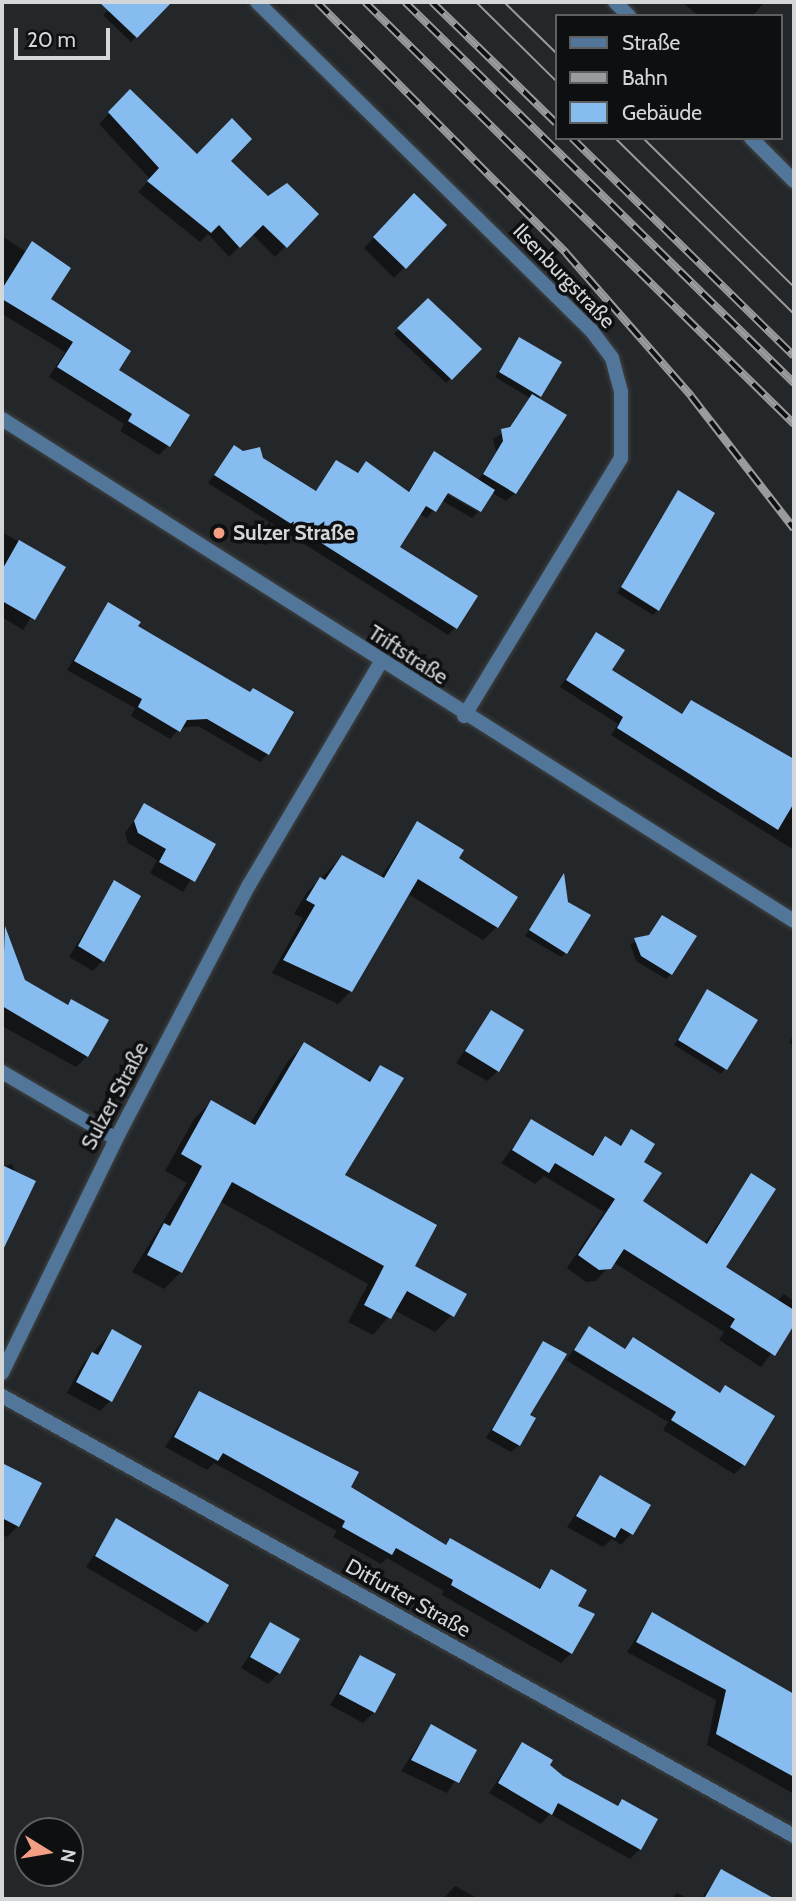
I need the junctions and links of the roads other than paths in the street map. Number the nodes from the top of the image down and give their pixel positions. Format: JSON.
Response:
{"nodes":[{"id":1,"x":257,"y":2,"type":"edge"},
{"id":2,"x":753,"y":140,"type":"edge"},
{"id":3,"x":794,"y":181,"type":"edge"},
{"id":4,"x":2,"y":419,"type":"edge"},
{"id":5,"x":381,"y":662,"type":"junction"},
{"id":6,"x":464,"y":716,"type":"junction"},
{"id":7,"x":794,"y":921,"type":"edge"},
{"id":8,"x":2,"y":1072,"type":"edge"},
{"id":9,"x":116,"y":1139,"type":"junction"},
{"id":10,"x":2,"y":1373,"type":"edge"},
{"id":11,"x":2,"y":1396,"type":"edge"},
{"id":12,"x":794,"y":1836,"type":"edge"}],
"edges":[{"from":1,"to":6,"type":"street","name":"Ilsenburgstraße"},
{"from":2,"to":3,"type":"street"},
{"from":4,"to":5,"type":"street","name":"Triftstraße"},
{"from":5,"to":6,"type":"street","name":"Triftstraße"},
{"from":5,"to":9,"type":"street","name":"Sulzer Straße"},
{"from":6,"to":7,"type":"street","name":"Triftstraße"},
{"from":8,"to":9,"type":"street"},
{"from":9,"to":10,"type":"street","name":"Sulzer Straße"},
{"from":11,"to":12,"type":"street","name":"Ditfurter Straße"}]}
